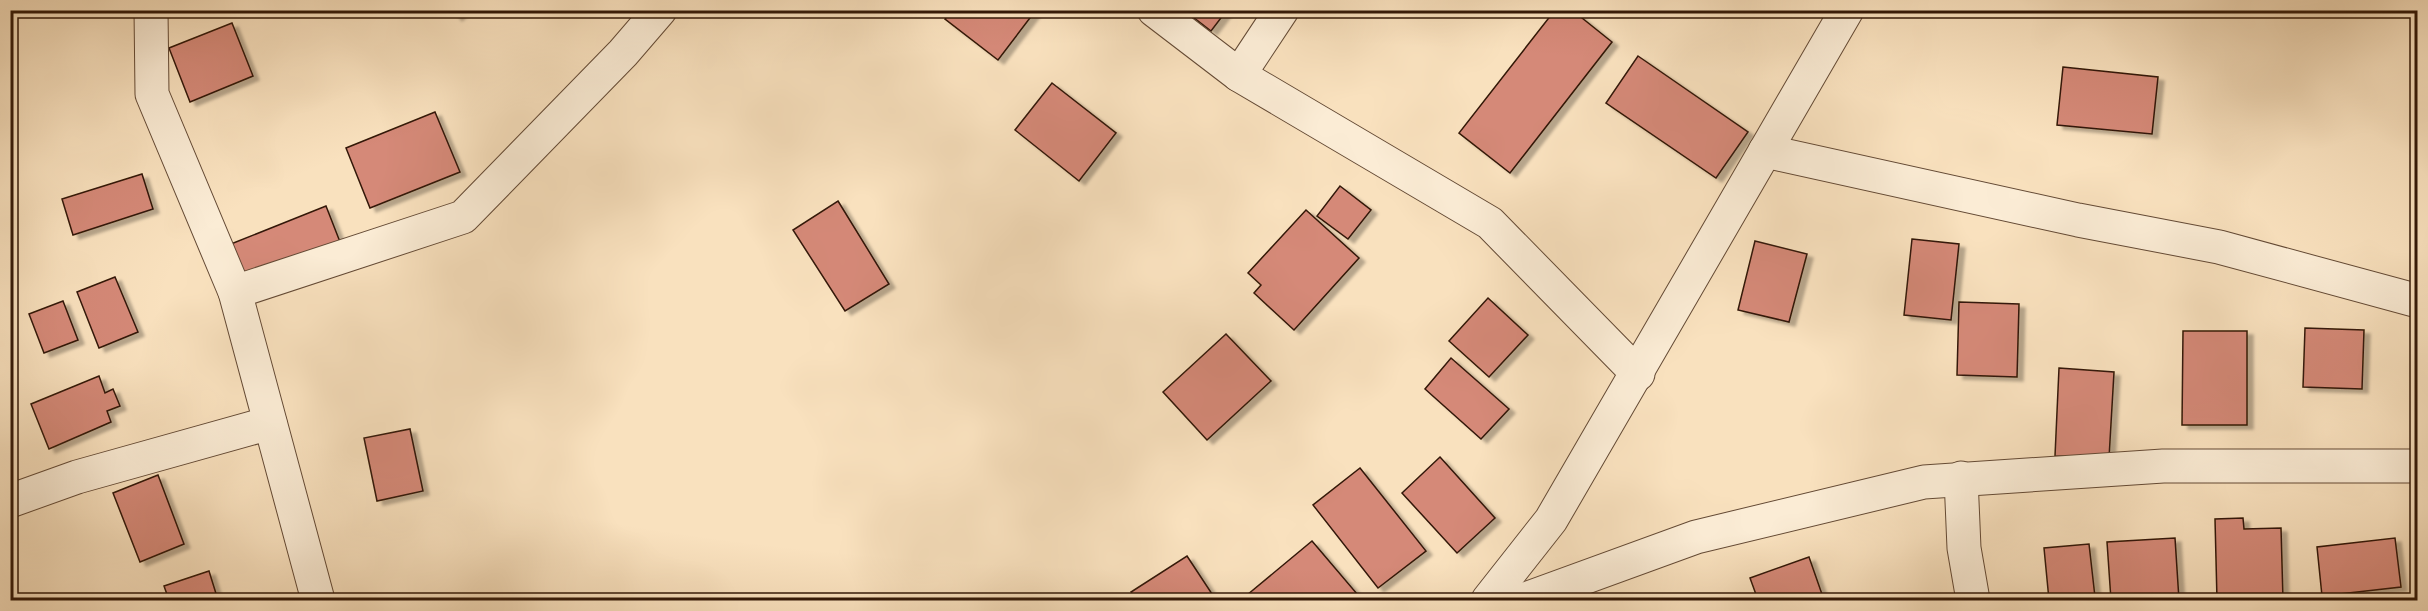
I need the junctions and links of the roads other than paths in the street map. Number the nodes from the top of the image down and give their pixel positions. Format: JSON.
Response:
{"nodes":[{"id":1,"x":151,"y":10,"type":"edge"},
{"id":2,"x":660,"y":10,"type":"edge"},
{"id":3,"x":1154,"y":10,"type":"edge"},
{"id":4,"x":1282,"y":10,"type":"edge"},
{"id":5,"x":1847,"y":10,"type":"edge"},
{"id":6,"x":1239,"y":75,"type":"junction"},
{"id":7,"x":1766,"y":151,"type":"junction"},
{"id":8,"x":235,"y":292,"type":"junction"},
{"id":9,"x":2418,"y":301,"type":"edge"},
{"id":10,"x":1638,"y":374,"type":"junction"},
{"id":11,"x":270,"y":423,"type":"junction"},
{"id":12,"x":2418,"y":466,"type":"edge"},
{"id":13,"x":1961,"y":478,"type":"junction"},
{"id":14,"x":10,"y":501,"type":"edge"},
{"id":15,"x":318,"y":600,"type":"edge"},
{"id":16,"x":1488,"y":600,"type":"edge"},
{"id":17,"x":1523,"y":600,"type":"edge"},
{"id":18,"x":1973,"y":600,"type":"edge"}],
"edges":[{"from":1,"to":8,"type":"street"},
{"from":2,"to":8,"type":"street"},
{"from":3,"to":6,"type":"street"},
{"from":4,"to":6,"type":"street"},
{"from":5,"to":7,"type":"street"},
{"from":6,"to":10,"type":"street"},
{"from":7,"to":9,"type":"street"},
{"from":7,"to":10,"type":"street"},
{"from":8,"to":11,"type":"street"},
{"from":10,"to":16,"type":"street"},
{"from":11,"to":14,"type":"street"},
{"from":11,"to":15,"type":"street"},
{"from":12,"to":13,"type":"street"},
{"from":13,"to":17,"type":"street"},
{"from":13,"to":18,"type":"street"}]}
